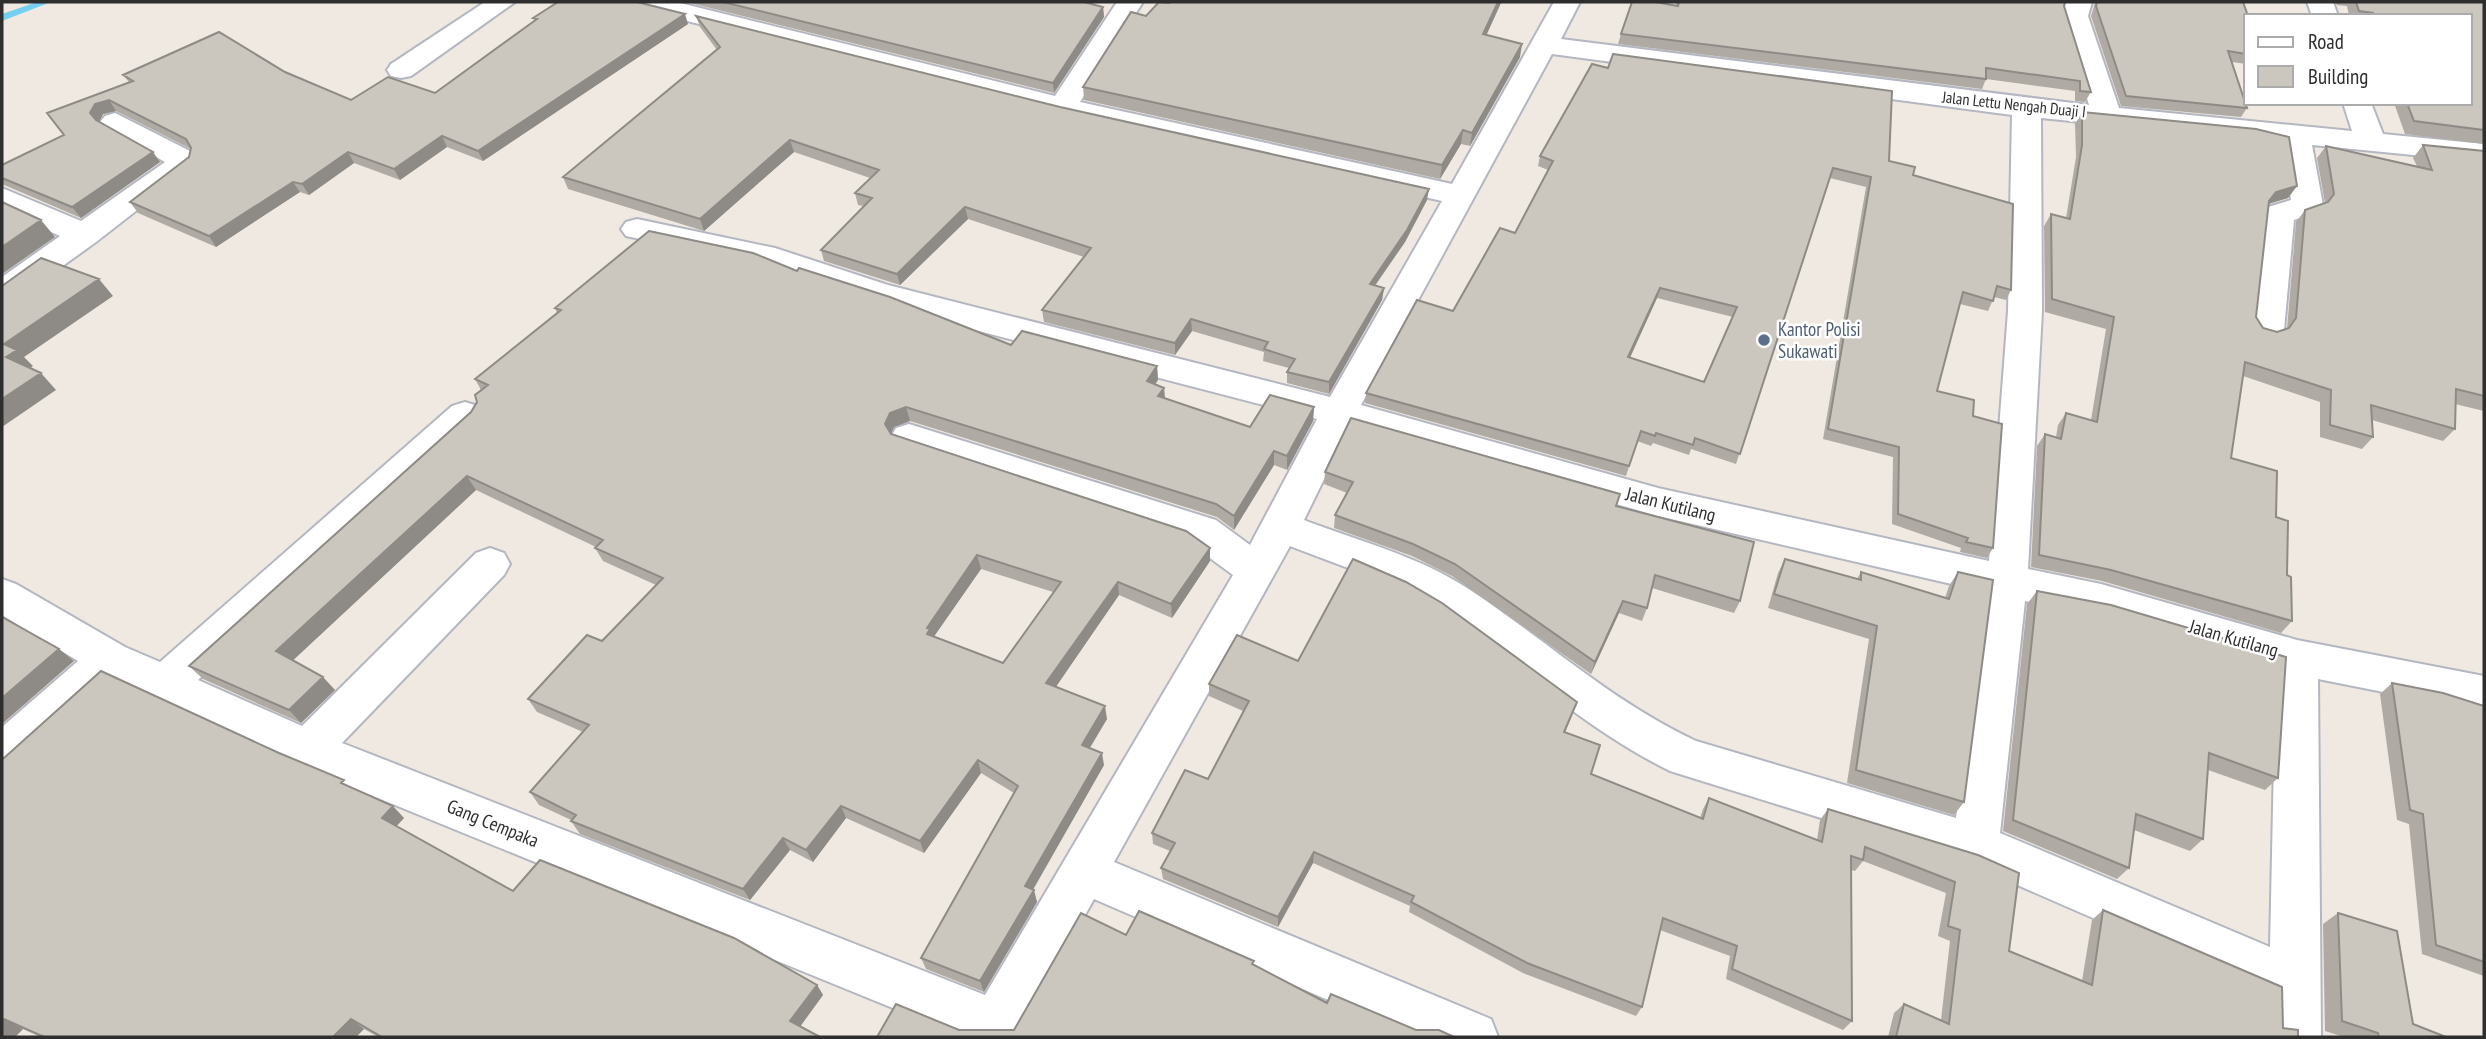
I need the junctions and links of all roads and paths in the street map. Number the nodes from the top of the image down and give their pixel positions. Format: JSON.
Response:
{"nodes":[{"id":1,"x":502,"y":2,"type":"edge"},
{"id":2,"x":645,"y":2,"type":"edge"},
{"id":3,"x":1130,"y":2,"type":"edge"},
{"id":4,"x":1567,"y":2,"type":"edge"},
{"id":5,"x":2079,"y":2,"type":"edge"},
{"id":6,"x":1546,"y":45,"type":"junction"},
{"id":7,"x":401,"y":70,"type":"dead end"},
{"id":8,"x":2358,"y":105,"type":"edge"},
{"id":9,"x":1062,"y":107,"type":"junction"},
{"id":10,"x":2027,"y":108,"type":"junction"},
{"id":11,"x":2106,"y":113,"type":"junction"},
{"id":12,"x":115,"y":122,"type":"dead end"},
{"id":13,"x":2296,"y":135,"type":"junction"},
{"id":14,"x":2371,"y":142,"type":"junction"},
{"id":15,"x":2484,"y":153,"type":"edge"},
{"id":16,"x":1461,"y":197,"type":"junction"},
{"id":17,"x":2,"y":198,"type":"edge"},
{"id":18,"x":637,"y":229,"type":"dead end"},
{"id":19,"x":85,"y":235,"type":"junction"},
{"id":20,"x":2,"y":293,"type":"edge"},
{"id":21,"x":2267,"y":330,"type":"edge"},
{"id":22,"x":1339,"y":412,"type":"junction"},
{"id":23,"x":465,"y":415,"type":"edge"},
{"id":24,"x":909,"y":438,"type":"edge"},
{"id":25,"x":1281,"y":527,"type":"junction"},
{"id":26,"x":490,"y":564,"type":"dead end"},
{"id":27,"x":1256,"y":570,"type":"junction"},
{"id":28,"x":2007,"y":582,"type":"junction"},
{"id":29,"x":2,"y":595,"type":"edge"},
{"id":30,"x":2297,"y":657,"type":"junction"},
{"id":31,"x":110,"y":659,"type":"junction"},
{"id":32,"x":166,"y":683,"type":"junction"},
{"id":33,"x":2484,"y":694,"type":"edge"},
{"id":34,"x":308,"y":749,"type":"junction"},
{"id":35,"x":2,"y":754,"type":"edge"},
{"id":36,"x":1976,"y":845,"type":"junction"},
{"id":37,"x":1084,"y":872,"type":"junction"},
{"id":38,"x":2294,"y":981,"type":"junction"},
{"id":39,"x":993,"y":1031,"type":"edge"},
{"id":40,"x":1473,"y":1037,"type":"edge"},
{"id":41,"x":2296,"y":1037,"type":"edge"}],
"edges":[{"from":1,"to":7,"type":"street"},
{"from":2,"to":9,"type":"street"},
{"from":3,"to":9,"type":"street"},
{"from":4,"to":6,"type":"street"},
{"from":5,"to":11,"type":"street"},
{"from":6,"to":10,"type":"street","name":"Jalan Lettu Nengah Duaji I"},
{"from":6,"to":16,"type":"street"},
{"from":8,"to":14,"type":"street"},
{"from":9,"to":16,"type":"street"},
{"from":10,"to":11,"type":"street","name":"Jalan Lettu Nengah Duaji I"},
{"from":10,"to":28,"type":"street"},
{"from":11,"to":13,"type":"street","name":"Jalan Lettu Nengah Duaji I"},
{"from":12,"to":19,"type":"street"},
{"from":13,"to":14,"type":"street","name":"Jalan Lettu Nengah Duaji I"},
{"from":13,"to":21,"type":"street"},
{"from":14,"to":15,"type":"street","name":"Jalan Lettu Nengah Duaji I"},
{"from":16,"to":22,"type":"street"},
{"from":17,"to":19,"type":"street"},
{"from":18,"to":22,"type":"street","name":"Jalan Kutilang"},
{"from":19,"to":20,"type":"street"},
{"from":22,"to":25,"type":"street"},
{"from":22,"to":28,"type":"street","name":"Jalan Kutilang"},
{"from":23,"to":32,"type":"street"},
{"from":24,"to":27,"type":"street"},
{"from":25,"to":27,"type":"street"},
{"from":25,"to":36,"type":"street"},
{"from":26,"to":34,"type":"street"},
{"from":27,"to":37,"type":"street"},
{"from":28,"to":30,"type":"street","name":"Jalan Kutilang"},
{"from":28,"to":36,"type":"street"},
{"from":29,"to":31,"type":"street","name":"Gang Cempaka"},
{"from":30,"to":33,"type":"street","name":"Jalan Kutilang"},
{"from":30,"to":38,"type":"street"},
{"from":31,"to":32,"type":"street","name":"Gang Cempaka"},
{"from":31,"to":35,"type":"street"},
{"from":32,"to":34,"type":"street","name":"Gang Cempaka"},
{"from":34,"to":39,"type":"street","name":"Gang Cempaka"},
{"from":36,"to":38,"type":"street"},
{"from":37,"to":39,"type":"street"},
{"from":37,"to":40,"type":"street"},
{"from":38,"to":41,"type":"street"}]}
